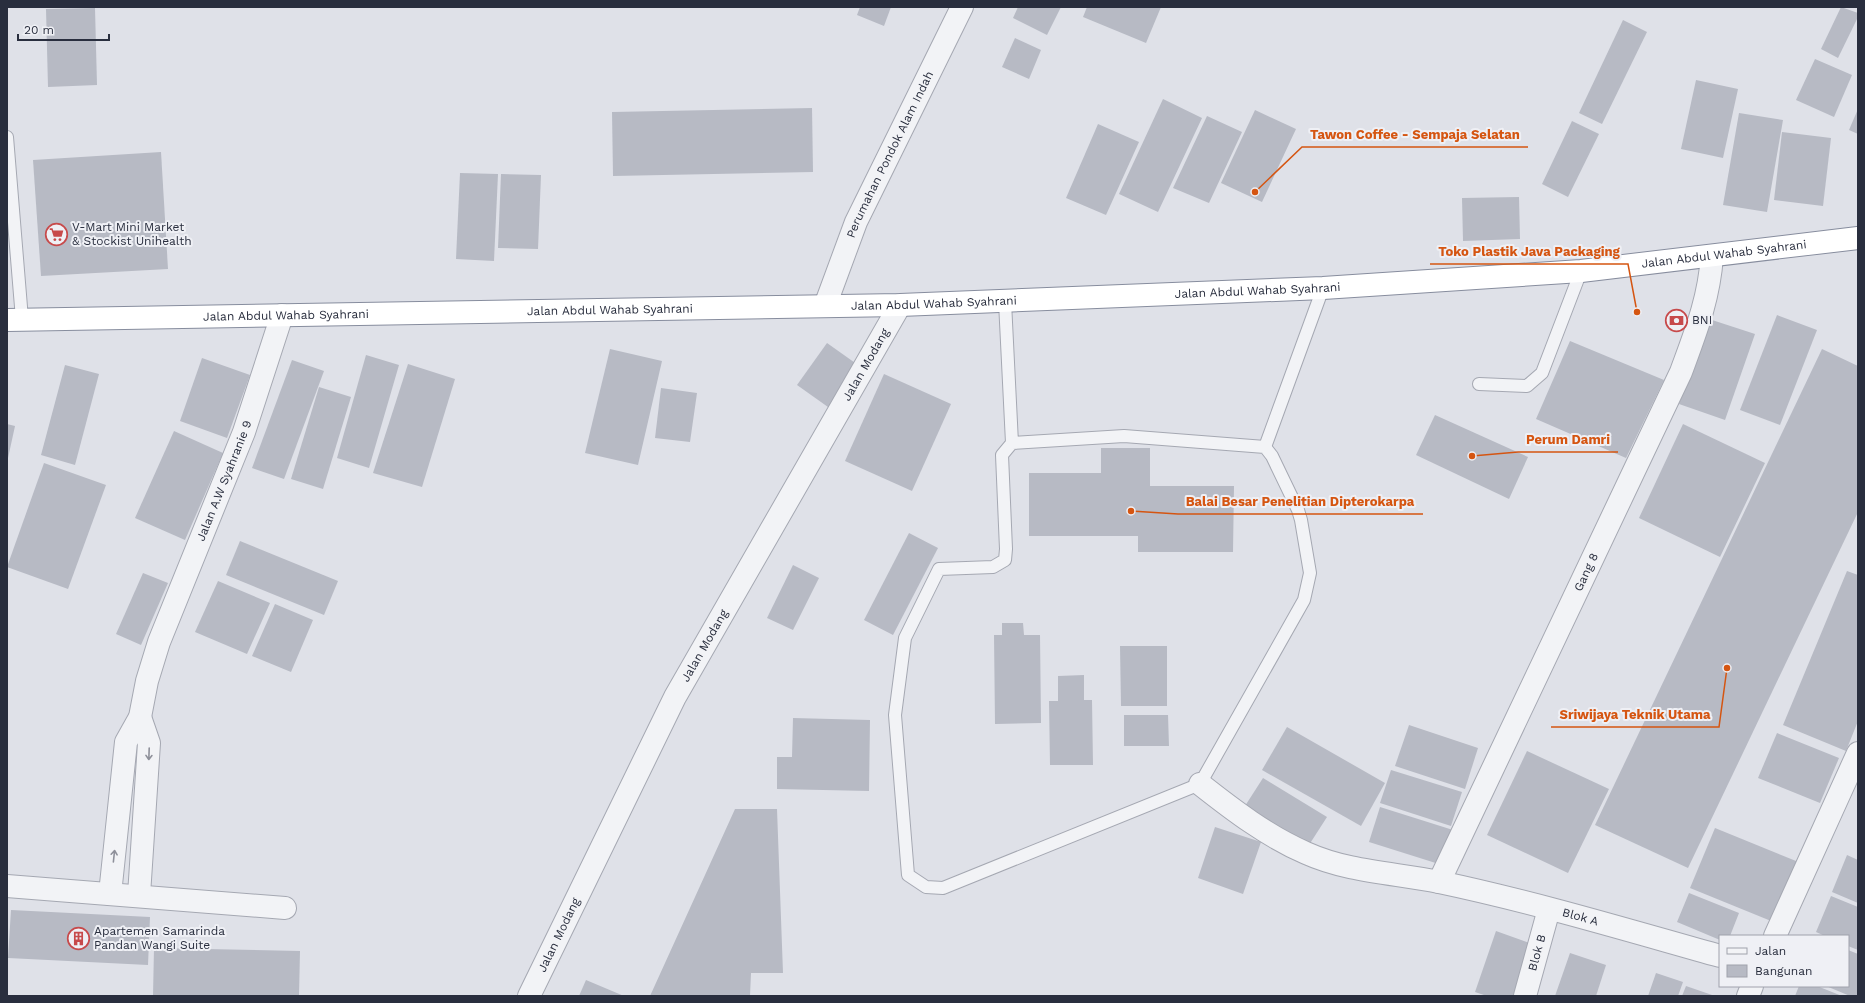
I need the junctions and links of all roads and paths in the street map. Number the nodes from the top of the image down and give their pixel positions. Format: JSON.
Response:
{"nodes":[{"id":1,"x":962,"y":7,"type":"edge"},
{"id":2,"x":7,"y":137,"type":"edge"},
{"id":3,"x":1858,"y":238,"type":"edge"},
{"id":4,"x":1712,"y":256,"type":"junction"},
{"id":5,"x":1581,"y":271,"type":"junction"},
{"id":6,"x":1323,"y":288,"type":"junction"},
{"id":7,"x":1004,"y":302,"type":"junction"},
{"id":8,"x":900,"y":305,"type":"junction"},
{"id":9,"x":825,"y":306,"type":"junction"},
{"id":10,"x":282,"y":315,"type":"junction"},
{"id":11,"x":14,"y":319,"type":"edge"},
{"id":12,"x":1479,"y":384,"type":"dead end"},
{"id":13,"x":1012,"y":444,"type":"junction"},
{"id":14,"x":1265,"y":447,"type":"junction"},
{"id":15,"x":140,"y":716,"type":"junction"},
{"id":16,"x":1858,"y":753,"type":"edge"},
{"id":17,"x":1200,"y":784,"type":"junction"},
{"id":18,"x":1439,"y":882,"type":"junction"},
{"id":19,"x":7,"y":886,"type":"edge"},
{"id":20,"x":110,"y":894,"type":"junction"},
{"id":21,"x":139,"y":895,"type":"junction"},
{"id":22,"x":285,"y":908,"type":"dead end"},
{"id":23,"x":1549,"y":909,"type":"junction"},
{"id":24,"x":1775,"y":935,"type":"edge"},
{"id":25,"x":1719,"y":956,"type":"edge"},
{"id":26,"x":529,"y":996,"type":"edge"},
{"id":27,"x":1525,"y":996,"type":"edge"}],
"edges":[{"from":1,"to":9,"type":"street","name":"Perumahan Pondok Alam Indah"},
{"from":2,"to":11,"type":"lane"},
{"from":3,"to":4,"type":"highway","name":"Jalan Abdul Wahab Syahrani"},
{"from":4,"to":5,"type":"highway","name":"Jalan Abdul Wahab Syahrani"},
{"from":4,"to":18,"type":"street","name":"Gang 8"},
{"from":5,"to":6,"type":"highway","name":"Jalan Abdul Wahab Syahrani"},
{"from":5,"to":12,"type":"lane"},
{"from":6,"to":7,"type":"highway","name":"Jalan Abdul Wahab Syahrani"},
{"from":6,"to":14,"type":"lane"},
{"from":7,"to":8,"type":"highway","name":"Jalan Abdul Wahab Syahrani"},
{"from":7,"to":13,"type":"lane"},
{"from":8,"to":9,"type":"highway","name":"Jalan Abdul Wahab Syahrani"},
{"from":8,"to":26,"type":"street","name":"Jalan Modang"},
{"from":9,"to":10,"type":"highway","name":"Jalan Abdul Wahab Syahrani"},
{"from":10,"to":11,"type":"highway","name":"Jalan Abdul Wahab Syahrani"},
{"from":10,"to":15,"type":"street","name":"Jalan A.W Syahranie 9"},
{"from":13,"to":14,"type":"lane"},
{"from":13,"to":17,"type":"lane"},
{"from":14,"to":17,"type":"lane"},
{"from":20,"to":15,"type":"street","one_way":true},
{"from":15,"to":21,"type":"street","one_way":true},
{"from":16,"to":24,"type":"street"},
{"from":17,"to":18,"type":"street","name":"Blok A"},
{"from":18,"to":23,"type":"street","name":"Blok A"},
{"from":19,"to":20,"type":"street"},
{"from":20,"to":21,"type":"street"},
{"from":21,"to":22,"type":"street"},
{"from":23,"to":25,"type":"street","name":"Blok A"},
{"from":23,"to":27,"type":"street","name":"Blok B"}]}
